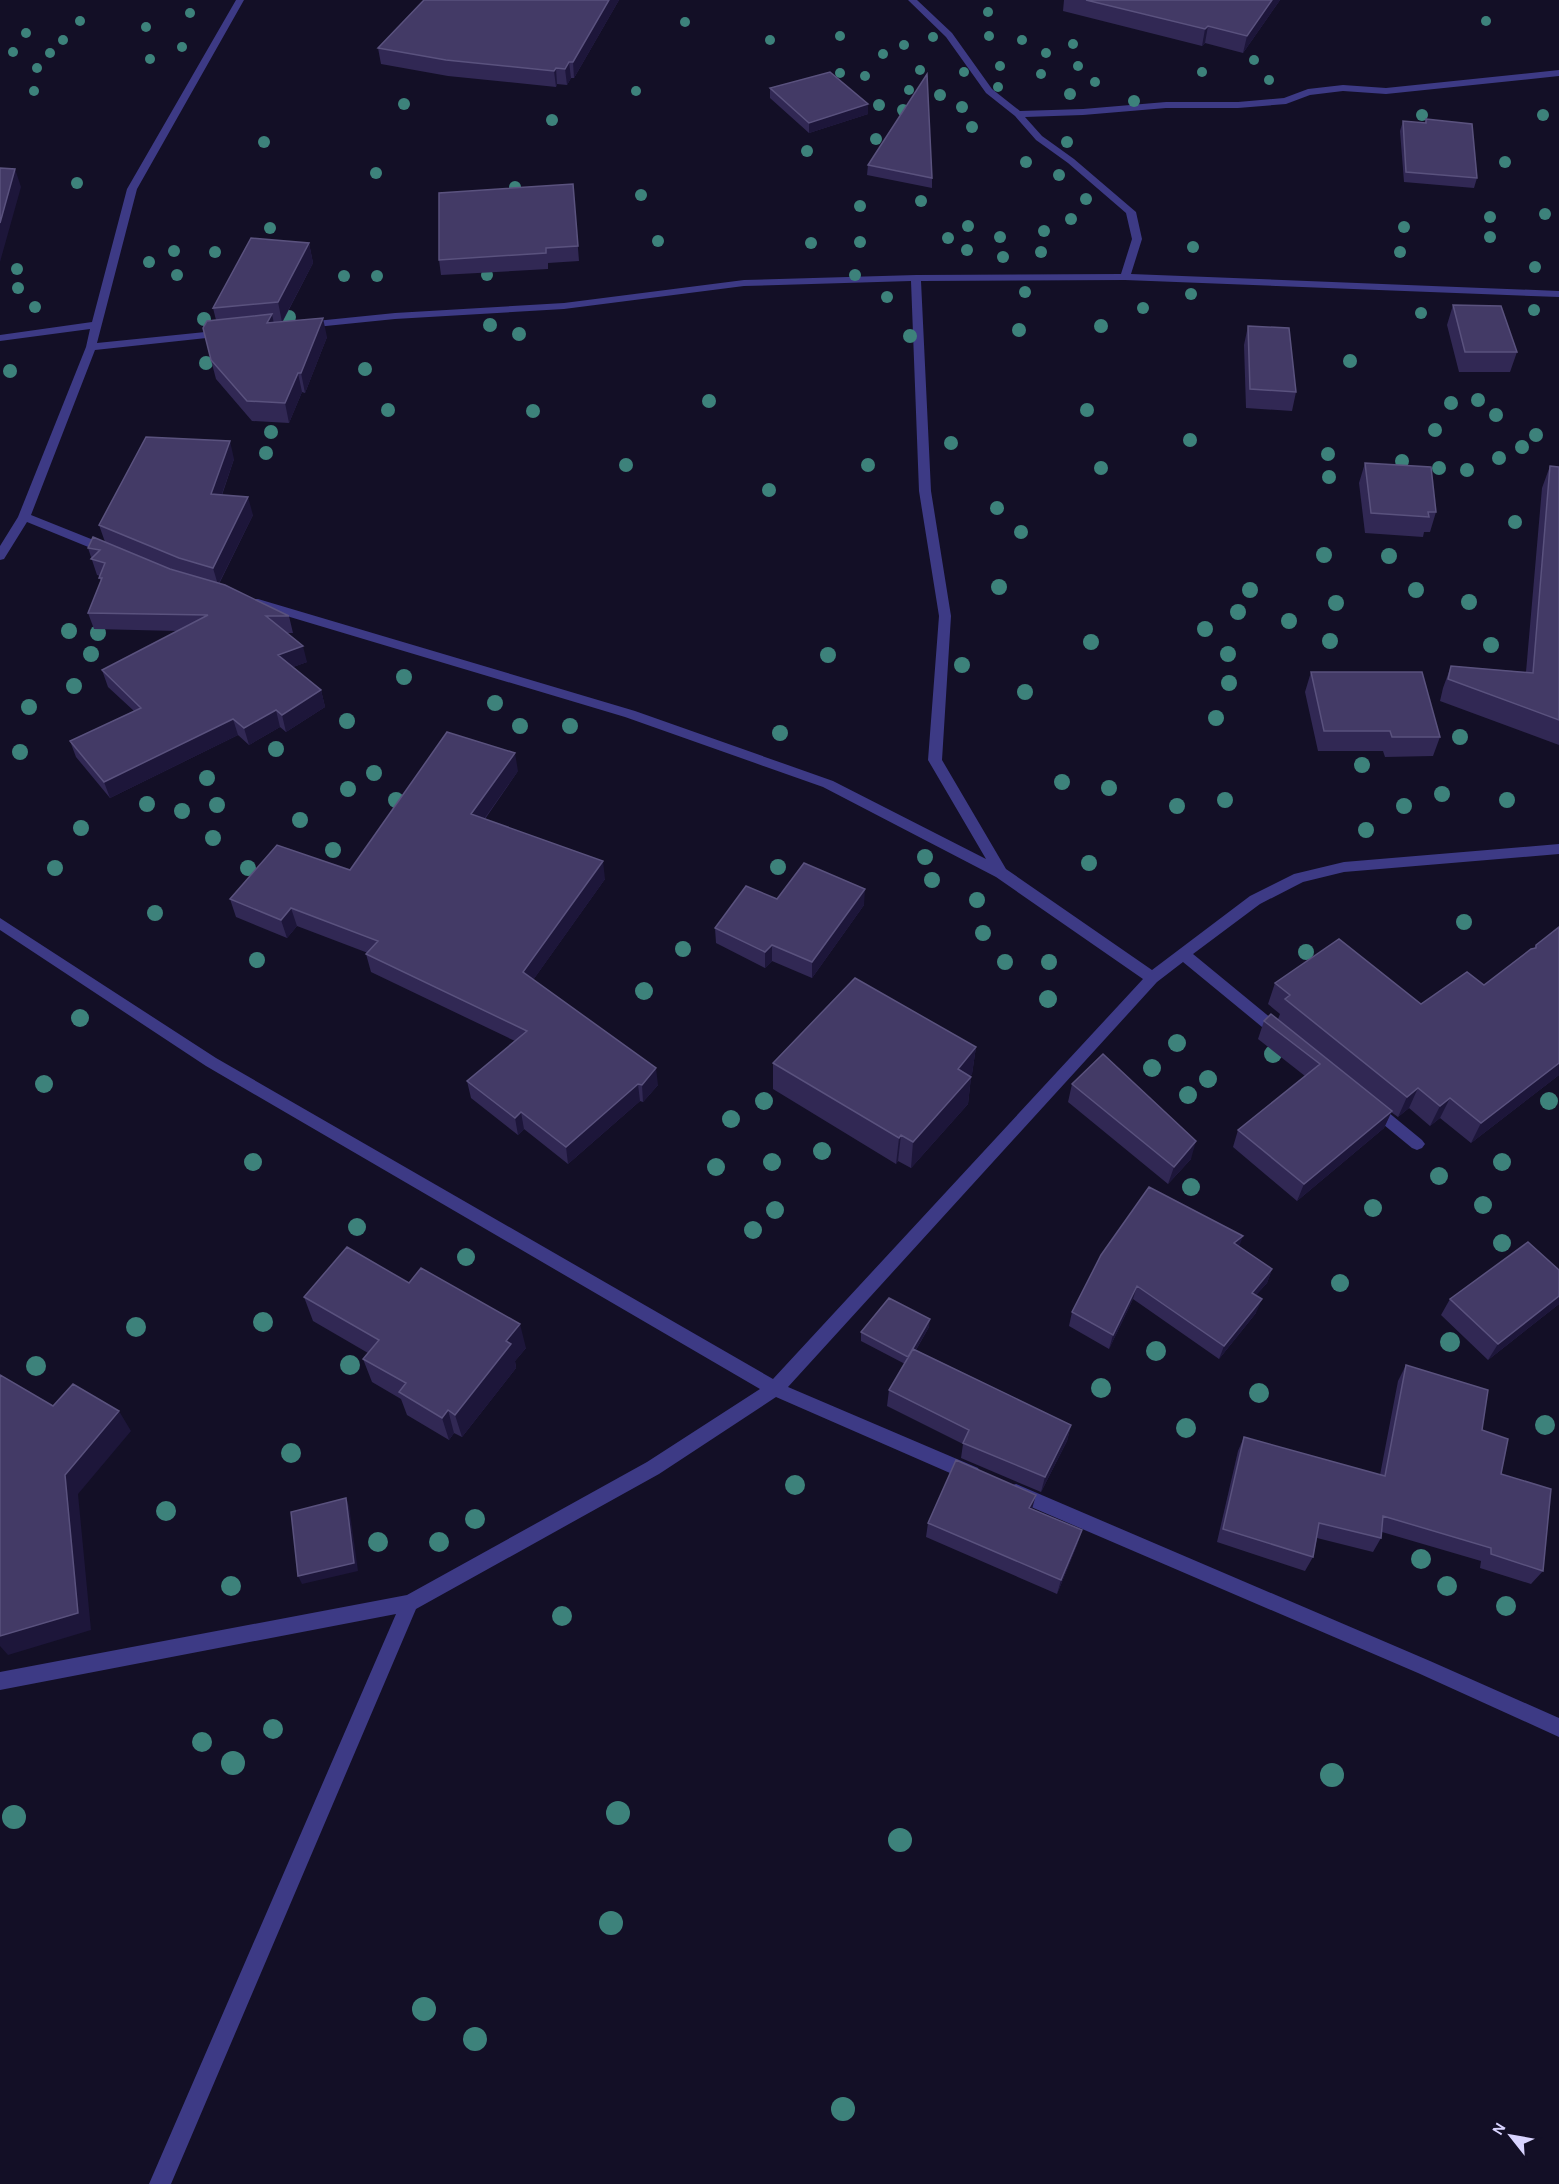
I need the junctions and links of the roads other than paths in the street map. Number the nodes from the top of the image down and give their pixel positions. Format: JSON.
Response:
{"nodes":[{"id":1,"x":240,"y":0,"type":"edge"},
{"id":2,"x":912,"y":0,"type":"edge"},
{"id":3,"x":1559,"y":73,"type":"edge"},
{"id":4,"x":1018,"y":114,"type":"junction"},
{"id":5,"x":1125,"y":277,"type":"junction"},
{"id":6,"x":916,"y":278,"type":"junction"},
{"id":7,"x":1559,"y":294,"type":"edge"},
{"id":8,"x":97,"y":326,"type":"junction"},
{"id":9,"x":290,"y":327,"type":"edge"},
{"id":10,"x":231,"y":332,"type":"edge"},
{"id":11,"x":0,"y":338,"type":"edge"},
{"id":12,"x":91,"y":347,"type":"junction"},
{"id":13,"x":24,"y":517,"type":"junction"},
{"id":14,"x":117,"y":555,"type":"edge"},
{"id":15,"x":0,"y":556,"type":"edge"},
{"id":16,"x":246,"y":600,"type":"edge"},
{"id":17,"x":1559,"y":849,"type":"edge"},
{"id":18,"x":1001,"y":873,"type":"junction"},
{"id":19,"x":0,"y":923,"type":"edge"},
{"id":20,"x":1183,"y":954,"type":"junction"},
{"id":21,"x":1152,"y":978,"type":"junction"},
{"id":22,"x":1291,"y":1042,"type":"edge"},
{"id":23,"x":1363,"y":1100,"type":"edge"},
{"id":24,"x":1417,"y":1144,"type":"dead end"},
{"id":25,"x":775,"y":1389,"type":"junction"},
{"id":26,"x":410,"y":1603,"type":"junction"},
{"id":27,"x":0,"y":1682,"type":"edge"},
{"id":28,"x":1559,"y":1728,"type":"edge"},
{"id":29,"x":160,"y":2184,"type":"edge"}],
"edges":[{"from":1,"to":8,"type":"street"},
{"from":2,"to":4,"type":"street"},
{"from":3,"to":4,"type":"street"},
{"from":4,"to":5,"type":"street"},
{"from":5,"to":6,"type":"street"},
{"from":5,"to":7,"type":"street"},
{"from":6,"to":9,"type":"street"},
{"from":6,"to":18,"type":"street"},
{"from":8,"to":11,"type":"street"},
{"from":8,"to":12,"type":"street"},
{"from":10,"to":12,"type":"street"},
{"from":12,"to":13,"type":"street"},
{"from":13,"to":14,"type":"street"},
{"from":13,"to":15,"type":"street"},
{"from":16,"to":18,"type":"street"},
{"from":17,"to":20,"type":"street"},
{"from":18,"to":21,"type":"street"},
{"from":19,"to":25,"type":"street"},
{"from":20,"to":21,"type":"street"},
{"from":20,"to":22,"type":"street"},
{"from":21,"to":25,"type":"street"},
{"from":23,"to":24,"type":"street"},
{"from":25,"to":26,"type":"street"},
{"from":25,"to":28,"type":"street"},
{"from":26,"to":27,"type":"street"},
{"from":26,"to":29,"type":"street"}]}
